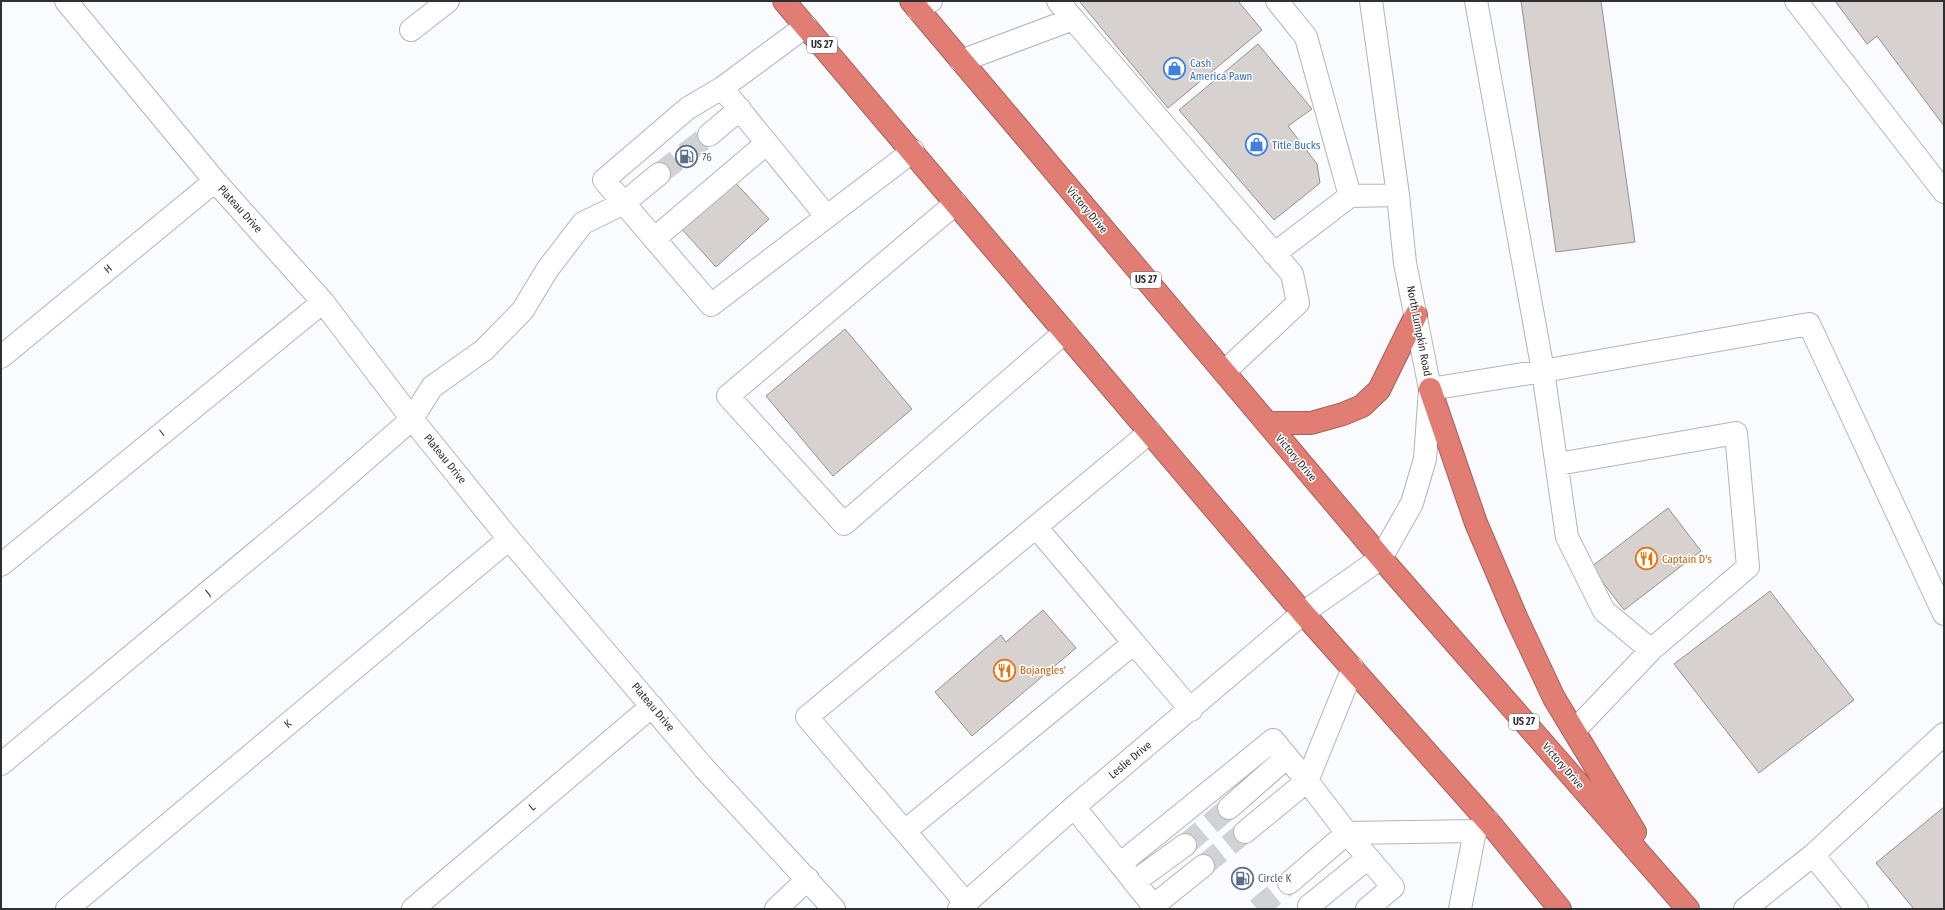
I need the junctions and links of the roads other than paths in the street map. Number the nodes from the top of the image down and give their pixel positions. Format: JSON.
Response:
{"nodes":[{"id":1,"x":66,"y":1,"type":"edge"},
{"id":2,"x":448,"y":1,"type":"edge"},
{"id":3,"x":784,"y":1,"type":"edge"},
{"id":4,"x":1058,"y":1,"type":"edge"},
{"id":5,"x":1276,"y":1,"type":"edge"},
{"id":6,"x":1371,"y":1,"type":"edge"},
{"id":7,"x":1476,"y":1,"type":"edge"},
{"id":8,"x":1796,"y":1,"type":"edge"},
{"id":9,"x":920,"y":4,"type":"edge"},
{"id":10,"x":1073,"y":19,"type":"junction"},
{"id":11,"x":806,"y":26,"type":"junction"},
{"id":12,"x":410,"y":30,"type":"dead end"},
{"id":13,"x":961,"y":61,"type":"junction"},
{"id":14,"x":722,"y":88,"type":"junction"},
{"id":15,"x":740,"y":109,"type":"junction"},
{"id":16,"x":709,"y":135,"type":"tunnel mouth"},
{"id":17,"x":767,"y":143,"type":"junction"},
{"id":18,"x":913,"y":151,"type":"junction"},
{"id":19,"x":659,"y":174,"type":"tunnel mouth"},
{"id":20,"x":215,"y":181,"type":"junction"},
{"id":21,"x":1944,"y":192,"type":"edge"},
{"id":22,"x":1398,"y":195,"type":"junction"},
{"id":23,"x":1350,"y":196,"type":"junction"},
{"id":24,"x":624,"y":203,"type":"junction"},
{"id":25,"x":956,"y":203,"type":"junction"},
{"id":26,"x":827,"y":217,"type":"junction"},
{"id":27,"x":654,"y":239,"type":"junction"},
{"id":28,"x":1274,"y":254,"type":"junction"},
{"id":29,"x":323,"y":302,"type":"junction"},
{"id":30,"x":1416,"y":315,"type":"junction"},
{"id":31,"x":1065,"y":332,"type":"junction"},
{"id":32,"x":1,"y":357,"type":"edge"},
{"id":33,"x":1543,"y":371,"type":"junction"},
{"id":34,"x":1224,"y":372,"type":"junction"},
{"id":35,"x":1430,"y":389,"type":"junction"},
{"id":36,"x":412,"y":419,"type":"junction"},
{"id":37,"x":1267,"y":423,"type":"junction"},
{"id":38,"x":1150,"y":432,"type":"junction"},
{"id":39,"x":1558,"y":464,"type":"junction"},
{"id":40,"x":1036,"y":527,"type":"junction"},
{"id":41,"x":509,"y":539,"type":"junction"},
{"id":42,"x":1381,"y":558,"type":"junction"},
{"id":43,"x":1,"y":565,"type":"edge"},
{"id":44,"x":1303,"y":613,"type":"junction"},
{"id":45,"x":1944,"y":614,"type":"edge"},
{"id":46,"x":1134,"y":643,"type":"junction"},
{"id":47,"x":1650,"y":650,"type":"junction"},
{"id":48,"x":1353,"y":668,"type":"junction"},
{"id":49,"x":652,"y":706,"type":"junction"},
{"id":50,"x":1191,"y":710,"type":"junction"},
{"id":51,"x":1574,"y":730,"type":"junction"},
{"id":52,"x":1944,"y":734,"type":"edge"},
{"id":53,"x":1287,"y":757,"type":"junction"},
{"id":54,"x":1,"y":764,"type":"edge"},
{"id":55,"x":1307,"y":782,"type":"junction"},
{"id":56,"x":1074,"y":807,"type":"junction"},
{"id":57,"x":1229,"y":808,"type":"tunnel mouth"},
{"id":58,"x":1482,"y":826,"type":"junction"},
{"id":59,"x":905,"y":831,"type":"junction"},
{"id":60,"x":1245,"y":832,"type":"tunnel mouth"},
{"id":61,"x":1347,"y":833,"type":"junction"},
{"id":62,"x":1185,"y":844,"type":"tunnel mouth"},
{"id":63,"x":1813,"y":855,"type":"junction"},
{"id":64,"x":1368,"y":858,"type":"junction"},
{"id":65,"x":1120,"y":864,"type":"junction"},
{"id":66,"x":1203,"y":866,"type":"tunnel mouth"},
{"id":67,"x":808,"y":879,"type":"junction"},
{"id":68,"x":1134,"y":882,"type":"junction"},
{"id":69,"x":1289,"y":883,"type":"tunnel mouth"},
{"id":70,"x":1668,"y":886,"type":"junction"},
{"id":71,"x":963,"y":906,"type":"edge"},
{"id":72,"x":1309,"y":906,"type":"dead end"},
{"id":73,"x":1154,"y":907,"type":"edge"},
{"id":74,"x":67,"y":909,"type":"edge"},
{"id":75,"x":413,"y":909,"type":"edge"},
{"id":76,"x":776,"y":909,"type":"edge"},
{"id":77,"x":834,"y":909,"type":"edge"},
{"id":78,"x":1367,"y":909,"type":"edge"},
{"id":79,"x":1460,"y":909,"type":"edge"},
{"id":80,"x":1560,"y":909,"type":"edge"},
{"id":81,"x":1688,"y":909,"type":"edge"},
{"id":82,"x":1745,"y":909,"type":"edge"},
{"id":83,"x":1857,"y":909,"type":"edge"}],
"edges":[{"from":1,"to":20,"type":"street","name":"Plateau Drive"},
{"from":2,"to":12,"type":"street"},
{"from":3,"to":11,"type":"highway","number":"US 27"},
{"from":4,"to":10,"type":"street"},
{"from":5,"to":23,"type":"street"},
{"from":6,"to":22,"type":"street","name":"North Lumpkin Road"},
{"from":7,"to":33,"type":"street"},
{"from":8,"to":21,"type":"street"},
{"from":9,"to":13,"type":"highway","name":"Victory Drive","number":"US 27"},
{"from":10,"to":13,"type":"street"},
{"from":10,"to":28,"type":"street"},
{"from":11,"to":14,"type":"street"},
{"from":11,"to":18,"type":"highway","number":"US 27"},
{"from":13,"to":34,"type":"highway","name":"Victory Drive","number":"US 27"},
{"from":14,"to":15,"type":"street"},
{"from":14,"to":24,"type":"street"},
{"from":15,"to":16,"type":"street"},
{"from":15,"to":17,"type":"street"},
{"from":17,"to":26,"type":"street"},
{"from":17,"to":27,"type":"street"},
{"from":18,"to":25,"type":"highway","number":"US 27"},
{"from":18,"to":26,"type":"street"},
{"from":19,"to":24,"type":"street","name":"J"},
{"from":20,"to":29,"type":"street","name":"Plateau Drive"},
{"from":20,"to":32,"type":"street","name":"H"},
{"from":22,"to":23,"type":"street"},
{"from":22,"to":30,"type":"street","name":"North Lumpkin Road"},
{"from":23,"to":28,"type":"street"},
{"from":24,"to":27,"type":"street"},
{"from":24,"to":36,"type":"street","name":"J"},
{"from":25,"to":31,"type":"highway","number":"US 27"},
{"from":25,"to":31,"type":"street"},
{"from":26,"to":27,"type":"street"},
{"from":28,"to":34,"type":"street"},
{"from":29,"to":36,"type":"street","name":"Plateau Drive"},
{"from":29,"to":43,"type":"street","name":"I"},
{"from":30,"to":35,"type":"street","name":"North Lumpkin Road"},
{"from":30,"to":37,"type":"highway"},
{"from":31,"to":38,"type":"highway","number":"US 27"},
{"from":33,"to":35,"type":"street"},
{"from":33,"to":39,"type":"street"},
{"from":33,"to":45,"type":"street"},
{"from":34,"to":37,"type":"highway","name":"Victory Drive","number":"US 27"},
{"from":35,"to":42,"type":"street","name":"North Lumpkin Road"},
{"from":35,"to":51,"type":"highway"},
{"from":36,"to":41,"type":"street","name":"Plateau Drive"},
{"from":36,"to":54,"type":"street","name":"J"},
{"from":37,"to":42,"type":"highway","name":"Victory Drive","number":"US 27"},
{"from":38,"to":40,"type":"street"},
{"from":38,"to":44,"type":"highway","number":"US 27"},
{"from":39,"to":47,"type":"street"},
{"from":39,"to":47,"type":"street"},
{"from":40,"to":46,"type":"street"},
{"from":40,"to":59,"type":"street"},
{"from":41,"to":49,"type":"street","name":"Plateau Drive"},
{"from":41,"to":74,"type":"street","name":"K"},
{"from":42,"to":44,"type":"street","name":"North Lumpkin Road"},
{"from":42,"to":70,"type":"highway","name":"Victory Drive","number":"US 27"},
{"from":44,"to":48,"type":"highway","number":"US 27"},
{"from":44,"to":50,"type":"street","name":"Leslie Drive"},
{"from":46,"to":50,"type":"street"},
{"from":46,"to":59,"type":"street"},
{"from":47,"to":51,"type":"street"},
{"from":48,"to":55,"type":"street"},
{"from":48,"to":58,"type":"highway","number":"US 27"},
{"from":49,"to":67,"type":"street","name":"Plateau Drive"},
{"from":49,"to":75,"type":"street","name":"L"},
{"from":50,"to":56,"type":"street","name":"Leslie Drive"},
{"from":51,"to":70,"type":"highway"},
{"from":52,"to":63,"type":"street"},
{"from":53,"to":55,"type":"street"},
{"from":53,"to":57,"type":"street"},
{"from":53,"to":65,"type":"street"},
{"from":55,"to":60,"type":"street"},
{"from":55,"to":61,"type":"street"},
{"from":56,"to":65,"type":"street"},
{"from":56,"to":71,"type":"street","name":"Leslie Drive"},
{"from":58,"to":61,"type":"street"},
{"from":58,"to":79,"type":"street"},
{"from":58,"to":80,"type":"highway","number":"US 27"},
{"from":59,"to":71,"type":"street"},
{"from":61,"to":64,"type":"street"},
{"from":61,"to":69,"type":"street"},
{"from":62,"to":68,"type":"street"},
{"from":63,"to":82,"type":"street"},
{"from":63,"to":83,"type":"street"},
{"from":64,"to":72,"type":"street"},
{"from":64,"to":78,"type":"street"},
{"from":65,"to":68,"type":"street"},
{"from":66,"to":73,"type":"street"},
{"from":67,"to":76,"type":"street"},
{"from":67,"to":77,"type":"street","name":"Plateau Drive"},
{"from":68,"to":73,"type":"street"},
{"from":70,"to":81,"type":"highway","name":"Victory Drive","number":"US 27"}]}
